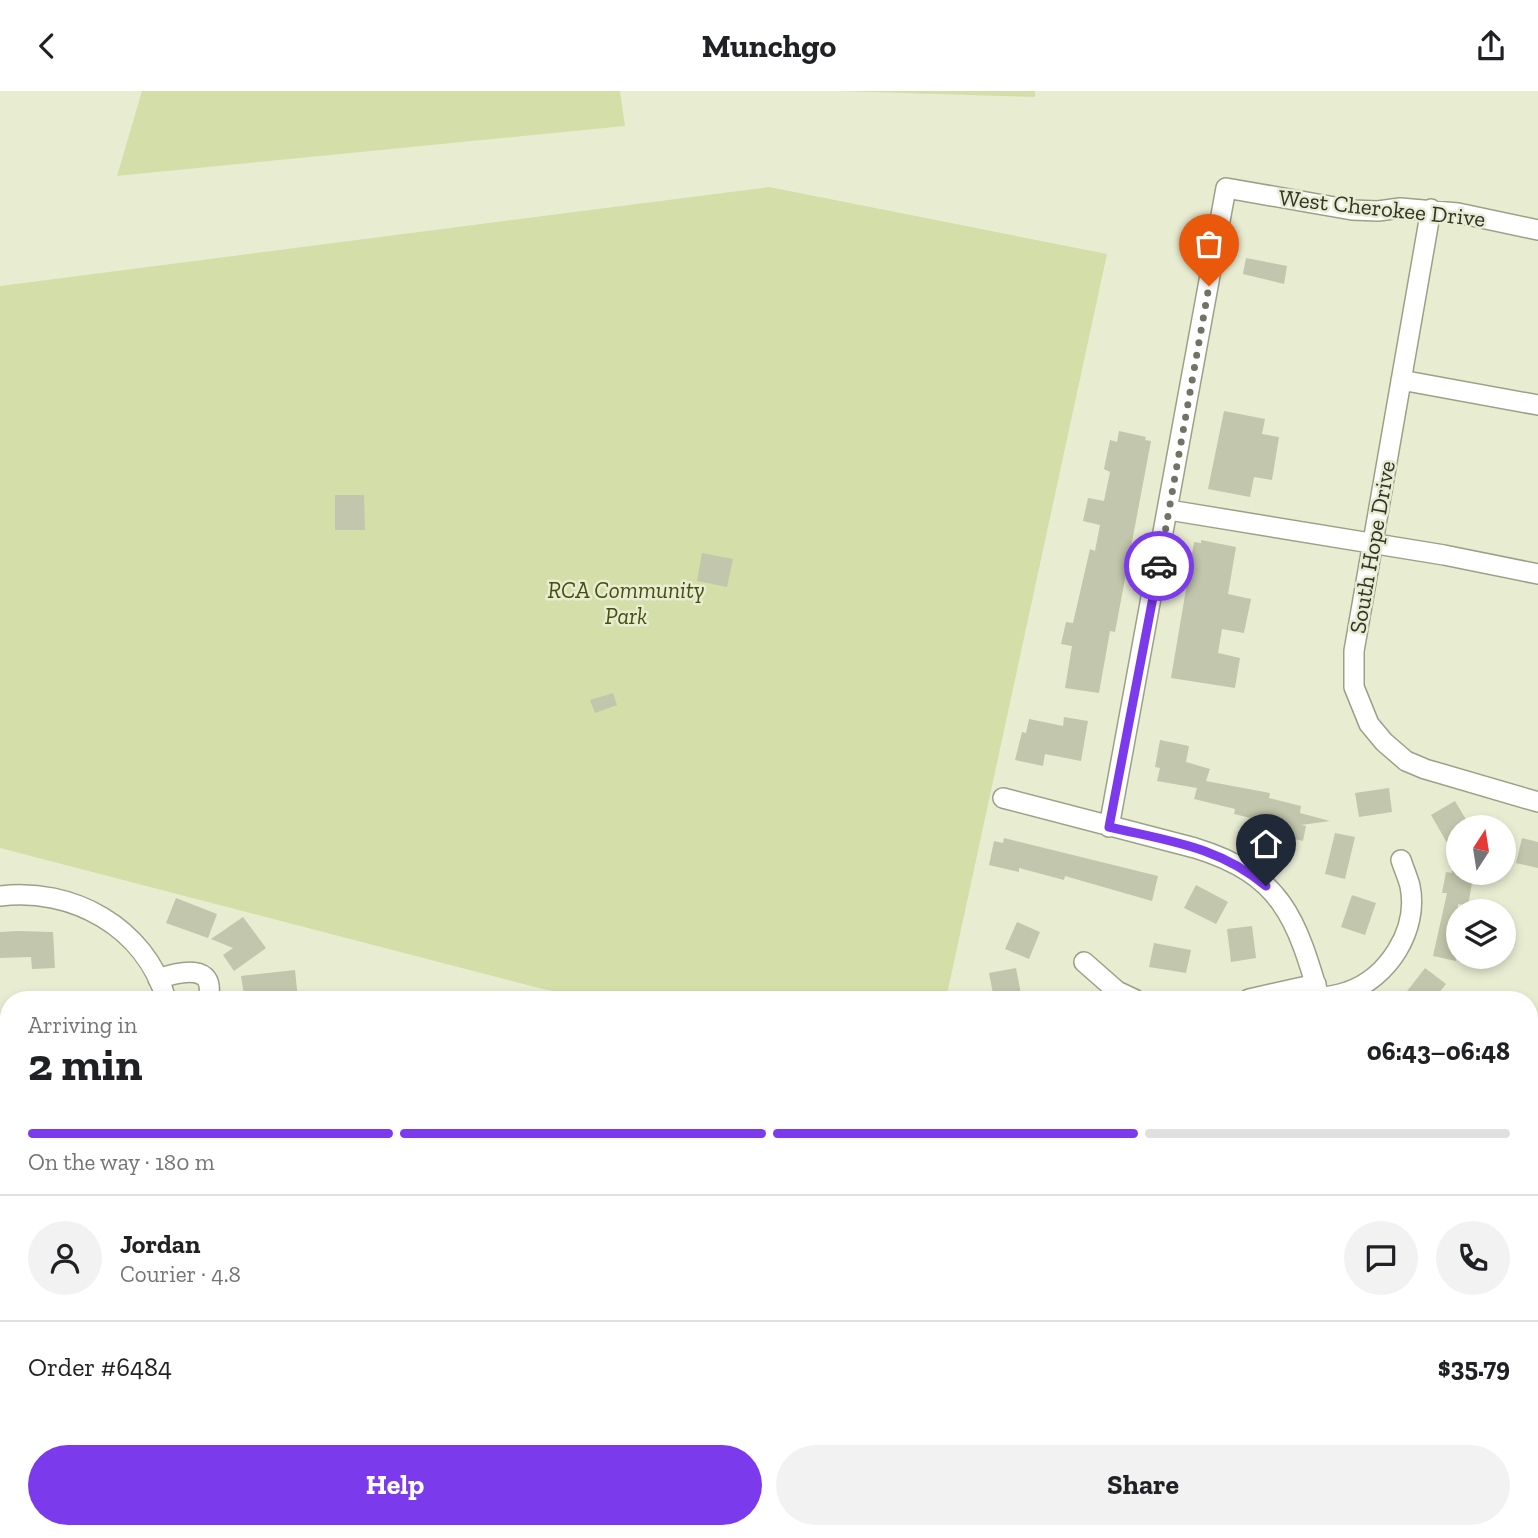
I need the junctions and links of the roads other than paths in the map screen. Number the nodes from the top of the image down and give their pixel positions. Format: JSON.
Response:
{"nodes":[{"id":1,"x":1431,"y":209,"type":"junction"},
{"id":2,"x":1538,"y":230,"type":"edge"},
{"id":3,"x":1401,"y":380,"type":"junction"},
{"id":4,"x":1538,"y":405,"type":"edge"},
{"id":5,"x":1169,"y":510,"type":"junction"},
{"id":6,"x":1373,"y":544,"type":"junction"},
{"id":7,"x":1538,"y":574,"type":"edge"},
{"id":8,"x":1003,"y":798,"type":"dead end"},
{"id":9,"x":1538,"y":802,"type":"edge"},
{"id":10,"x":1109,"y":827,"type":"junction"},
{"id":11,"x":1401,"y":860,"type":"dead end"},
{"id":12,"x":0,"y":896,"type":"edge"},
{"id":13,"x":1084,"y":962,"type":"dead end"},
{"id":14,"x":158,"y":979,"type":"junction"},
{"id":15,"x":163,"y":991,"type":"edge"},
{"id":16,"x":209,"y":991,"type":"edge"},
{"id":17,"x":1116,"y":991,"type":"edge"},
{"id":18,"x":1318,"y":991,"type":"edge"},
{"id":19,"x":1349,"y":991,"type":"edge"}],
"edges":[{"from":1,"to":2,"type":"street","name":"West Cherokee Drive"},
{"from":1,"to":3,"type":"street","name":"South Hope Drive"},
{"from":1,"to":5,"type":"street","name":"West Cherokee Drive"},
{"from":3,"to":4,"type":"street"},
{"from":3,"to":6,"type":"street","name":"South Hope Drive"},
{"from":5,"to":6,"type":"street"},
{"from":5,"to":10,"type":"street"},
{"from":6,"to":7,"type":"street"},
{"from":6,"to":9,"type":"street","name":"South Hope Drive"},
{"from":8,"to":10,"type":"street"},
{"from":10,"to":18,"type":"street"},
{"from":11,"to":19,"type":"street"},
{"from":12,"to":14,"type":"street"},
{"from":13,"to":17,"type":"street"},
{"from":14,"to":15,"type":"street"},
{"from":14,"to":16,"type":"street"}]}
